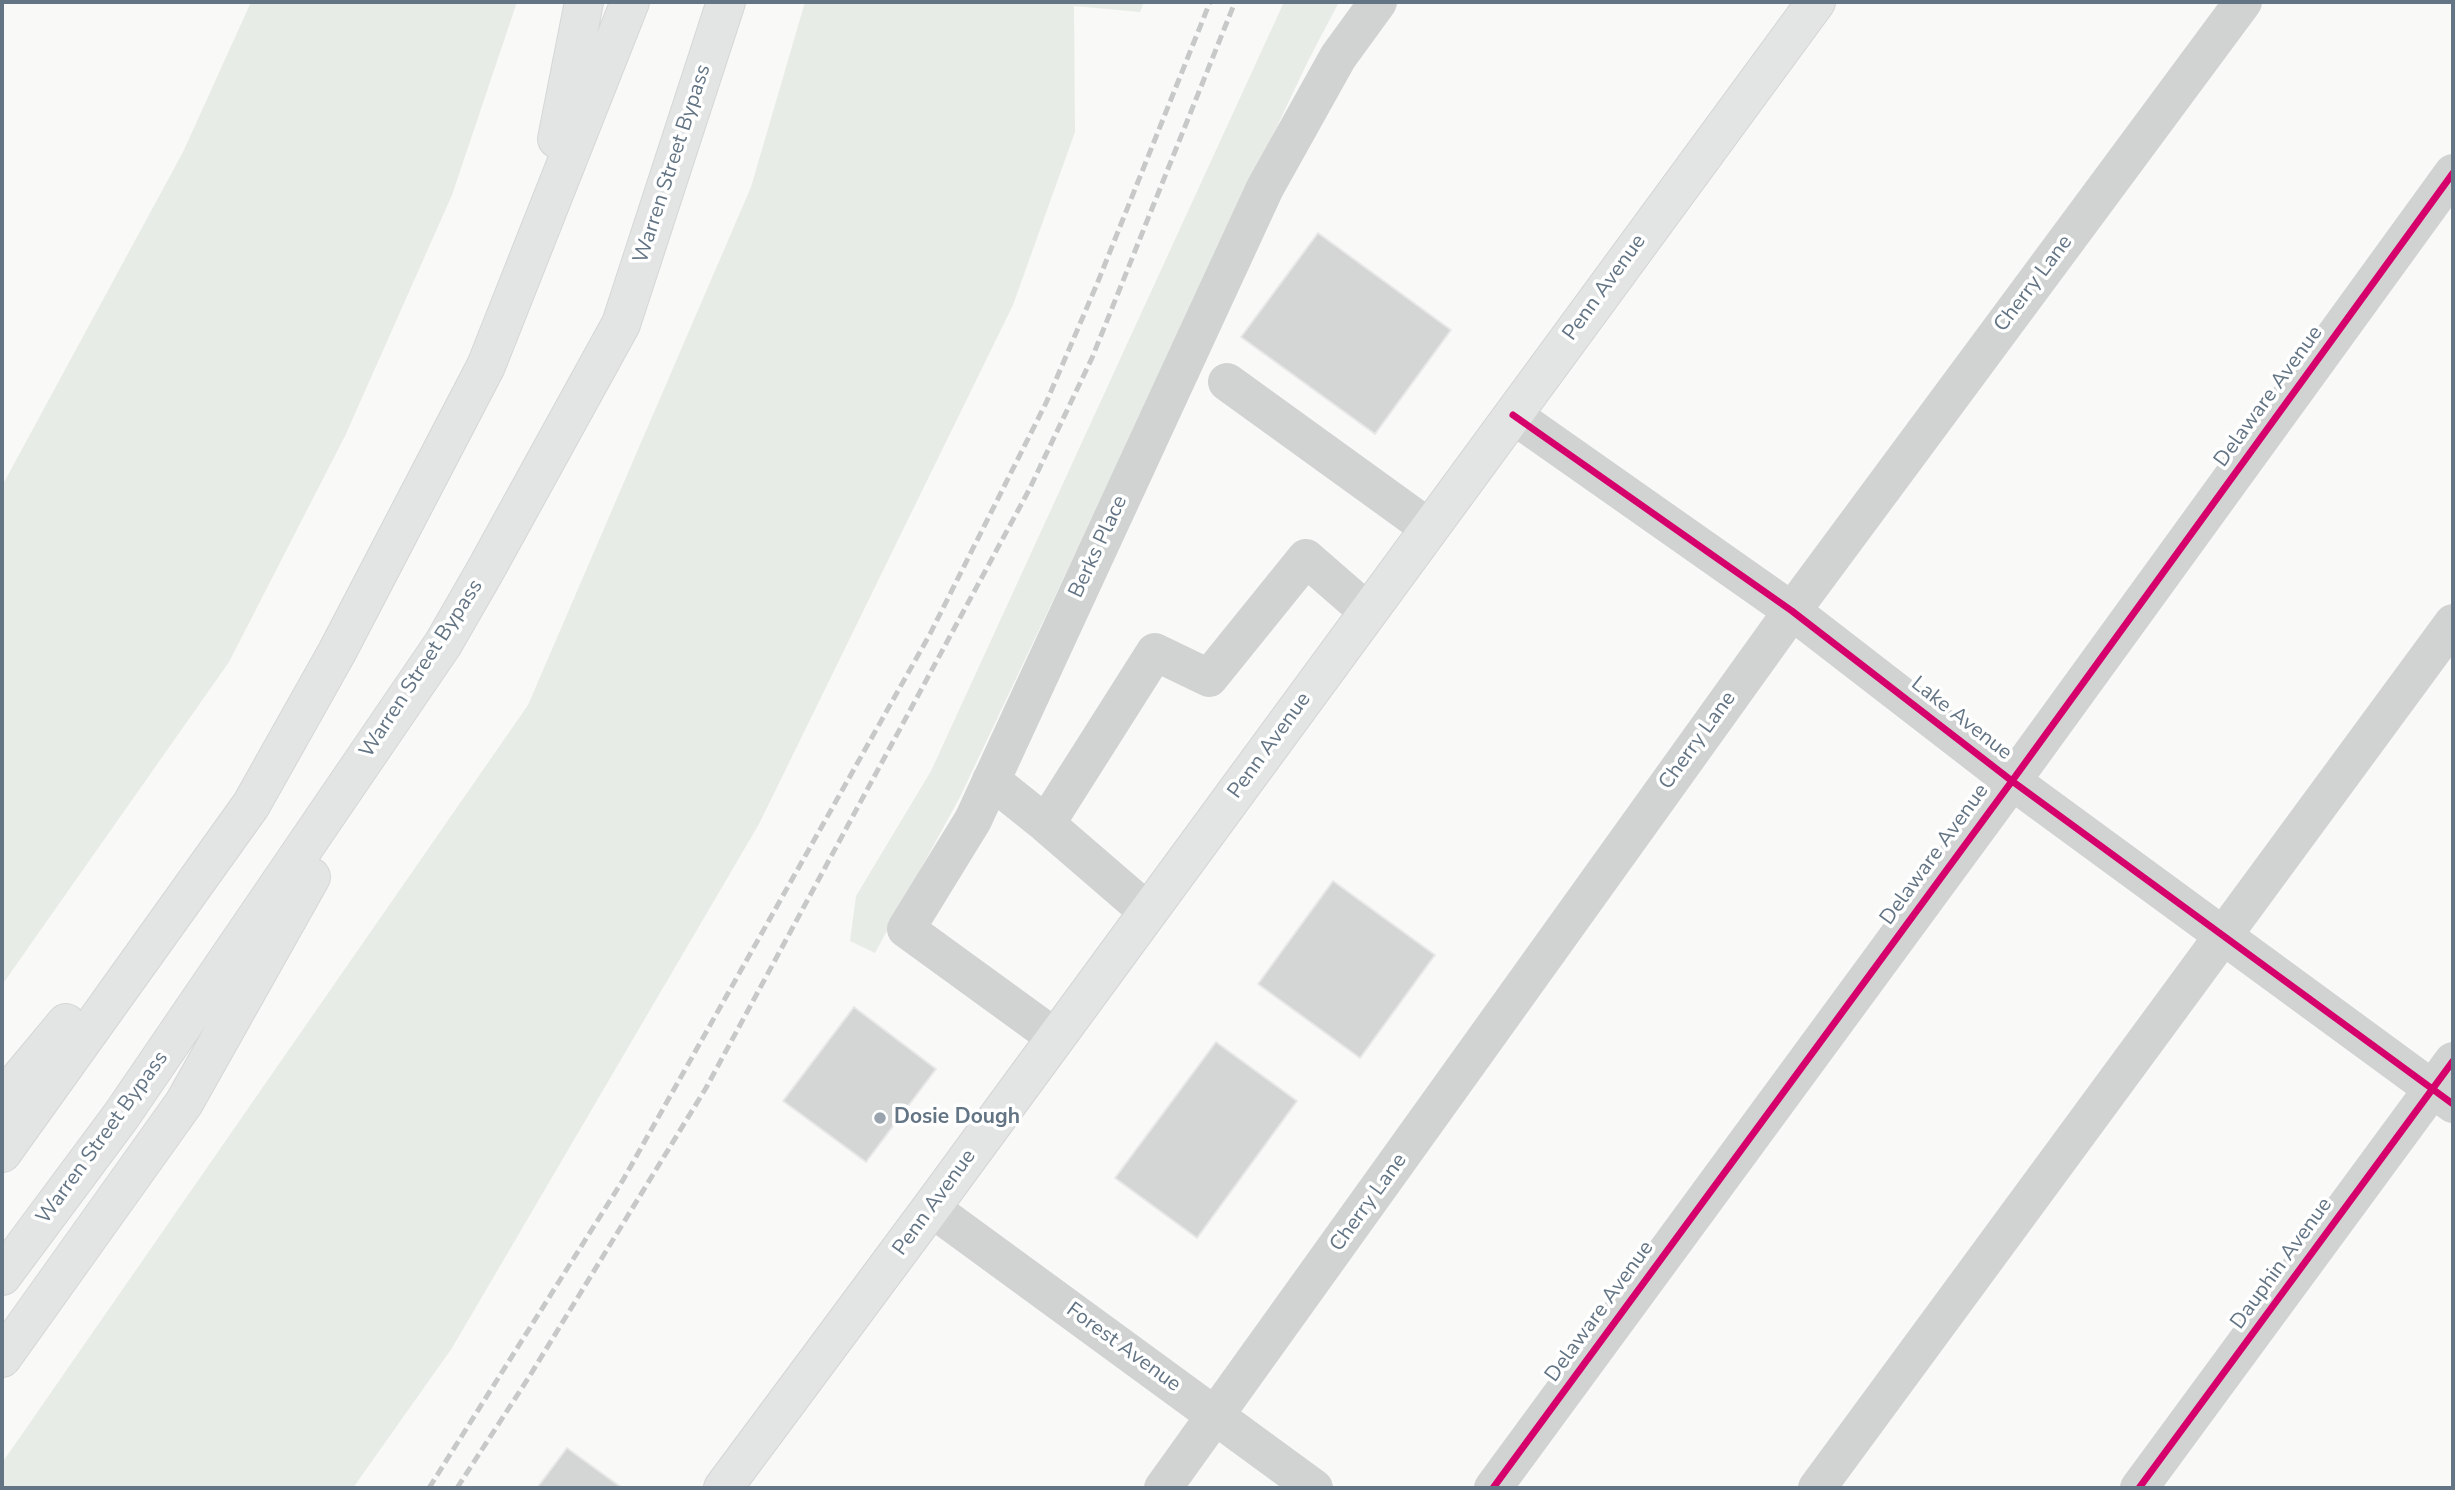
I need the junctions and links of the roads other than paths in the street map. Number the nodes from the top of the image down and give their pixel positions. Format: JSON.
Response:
{"nodes":[{"id":1,"x":584,"y":2,"type":"edge"},
{"id":2,"x":630,"y":2,"type":"edge"},
{"id":3,"x":726,"y":2,"type":"edge"},
{"id":4,"x":1378,"y":2,"type":"edge"},
{"id":5,"x":1815,"y":2,"type":"edge"},
{"id":6,"x":2244,"y":2,"type":"edge"},
{"id":7,"x":2453,"y":173,"type":"edge"},
{"id":8,"x":538,"y":234,"type":"junction"},
{"id":9,"x":1227,"y":382,"type":"dead end"},
{"id":10,"x":1513,"y":415,"type":"junction"},
{"id":11,"x":1429,"y":528,"type":"junction"},
{"id":12,"x":1792,"y":611,"type":"junction"},
{"id":13,"x":1368,"y":612,"type":"junction"},
{"id":14,"x":2453,"y":623,"type":"edge"},
{"id":15,"x":443,"y":644,"type":"junction"},
{"id":16,"x":991,"y":780,"type":"junction"},
{"id":17,"x":2012,"y":781,"type":"junction"},
{"id":18,"x":251,"y":805,"type":"junction"},
{"id":19,"x":1046,"y":824,"type":"junction"},
{"id":20,"x":1148,"y":912,"type":"junction"},
{"id":21,"x":2223,"y":935,"type":"junction"},
{"id":22,"x":1056,"y":1038,"type":"junction"},
{"id":23,"x":2446,"y":1084,"type":"edge"},
{"id":24,"x":2,"y":1100,"type":"edge"},
{"id":25,"x":2,"y":1153,"type":"edge"},
{"id":26,"x":931,"y":1208,"type":"junction"},
{"id":27,"x":2,"y":1276,"type":"edge"},
{"id":28,"x":2,"y":1358,"type":"edge"},
{"id":29,"x":1216,"y":1416,"type":"junction"},
{"id":30,"x":723,"y":1488,"type":"edge"},
{"id":31,"x":1163,"y":1488,"type":"edge"},
{"id":32,"x":1314,"y":1488,"type":"edge"},
{"id":33,"x":1493,"y":1488,"type":"edge"},
{"id":34,"x":1817,"y":1488,"type":"edge"},
{"id":35,"x":2140,"y":1488,"type":"edge"}],
"edges":[{"from":1,"to":8,"type":"main road"},
{"from":2,"to":8,"type":"main road"},
{"from":3,"to":15,"type":"main road","name":"Warren Street Bypass"},
{"from":4,"to":16,"type":"street","name":"Berks Place"},
{"from":5,"to":10,"type":"main road","name":"Penn Avenue"},
{"from":6,"to":12,"type":"street","name":"Cherry Lane"},
{"from":7,"to":17,"type":"street","name":"Delaware Avenue"},
{"from":8,"to":18,"type":"main road"},
{"from":9,"to":11,"type":"street"},
{"from":10,"to":11,"type":"main road","name":"Penn Avenue"},
{"from":10,"to":12,"type":"street","name":"Lake Avenue"},
{"from":11,"to":13,"type":"main road","name":"Penn Avenue"},
{"from":12,"to":17,"type":"street","name":"Lake Avenue"},
{"from":12,"to":29,"type":"street","name":"Cherry Lane"},
{"from":13,"to":19,"type":"street"},
{"from":13,"to":20,"type":"main road","name":"Penn Avenue"},
{"from":14,"to":21,"type":"street"},
{"from":15,"to":27,"type":"main road","name":"Warren Street Bypass"},
{"from":15,"to":28,"type":"main road"},
{"from":16,"to":19,"type":"street"},
{"from":16,"to":22,"type":"street","name":"Berks Place"},
{"from":17,"to":21,"type":"street","name":"Lake Avenue"},
{"from":17,"to":33,"type":"street","name":"Delaware Avenue"},
{"from":18,"to":24,"type":"main road"},
{"from":18,"to":25,"type":"main road"},
{"from":19,"to":20,"type":"street"},
{"from":20,"to":22,"type":"main road","name":"Penn Avenue"},
{"from":21,"to":23,"type":"street","name":"Lake Avenue"},
{"from":21,"to":34,"type":"street"},
{"from":22,"to":26,"type":"main road","name":"Penn Avenue"},
{"from":23,"to":35,"type":"street","name":"Dauphin Avenue"},
{"from":26,"to":29,"type":"street","name":"Forest Avenue"},
{"from":26,"to":30,"type":"main road","name":"Penn Avenue"},
{"from":29,"to":31,"type":"street","name":"Cherry Lane"},
{"from":29,"to":32,"type":"street","name":"Forest Avenue"}]}
